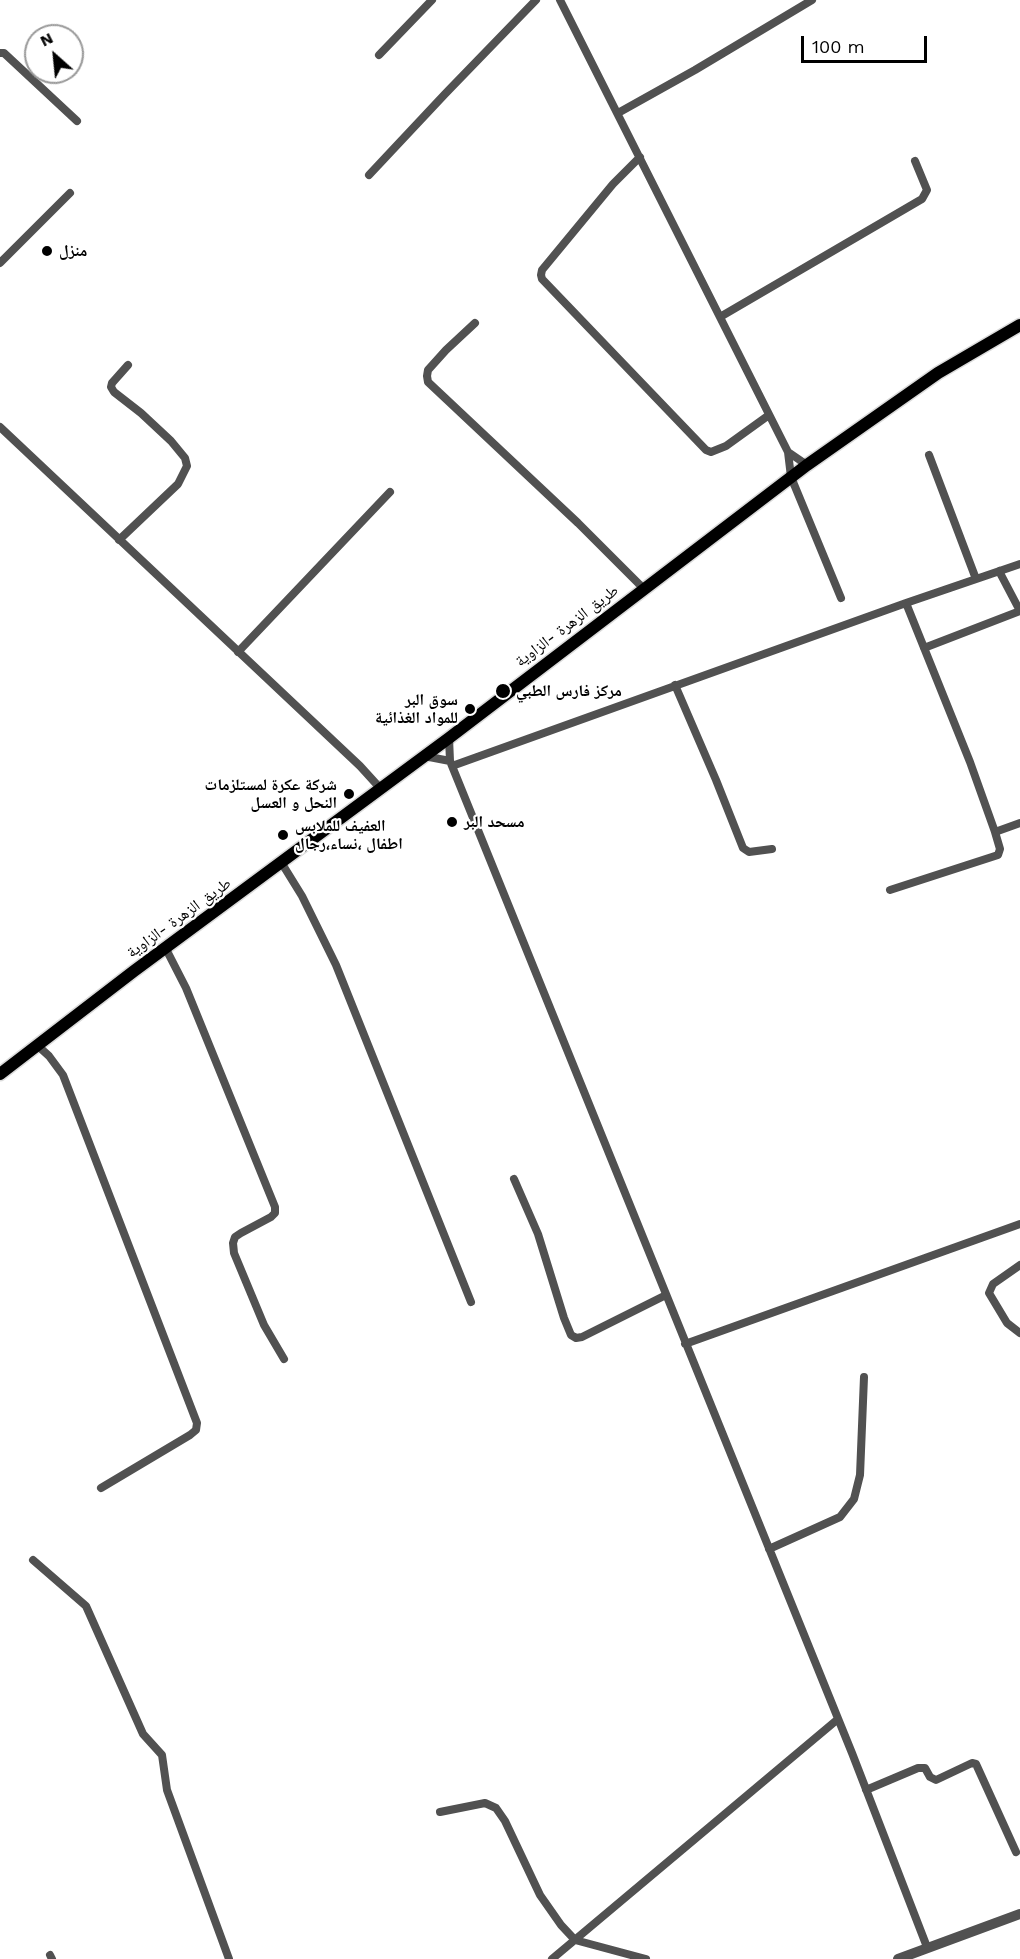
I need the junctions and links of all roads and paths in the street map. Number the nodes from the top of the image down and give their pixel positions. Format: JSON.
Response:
{"nodes":[{"id":1,"x":432,"y":0,"type":"edge"},
{"id":2,"x":536,"y":0,"type":"edge"},
{"id":3,"x":560,"y":0,"type":"edge"},
{"id":4,"x":812,"y":0,"type":"edge"},
{"id":5,"x":0,"y":53,"type":"edge"},
{"id":6,"x":379,"y":55,"type":"dead end"},
{"id":7,"x":618,"y":113,"type":"junction"},
{"id":8,"x":77,"y":121,"type":"dead end"},
{"id":9,"x":640,"y":157,"type":"junction"},
{"id":10,"x":915,"y":161,"type":"dead end"},
{"id":11,"x":369,"y":175,"type":"dead end"},
{"id":12,"x":70,"y":193,"type":"dead end"},
{"id":13,"x":0,"y":263,"type":"edge"},
{"id":14,"x":720,"y":317,"type":"junction"},
{"id":15,"x":475,"y":323,"type":"dead end"},
{"id":16,"x":1020,"y":325,"type":"edge"},
{"id":17,"x":128,"y":365,"type":"dead end"},
{"id":18,"x":769,"y":415,"type":"junction"},
{"id":19,"x":0,"y":427,"type":"edge"},
{"id":20,"x":788,"y":453,"type":"junction"},
{"id":21,"x":929,"y":455,"type":"dead end"},
{"id":22,"x":807,"y":465,"type":"junction"},
{"id":23,"x":791,"y":477,"type":"junction"},
{"id":24,"x":390,"y":492,"type":"dead end"},
{"id":25,"x":119,"y":540,"type":"junction"},
{"id":26,"x":1020,"y":564,"type":"edge"},
{"id":27,"x":999,"y":571,"type":"junction"},
{"id":28,"x":976,"y":579,"type":"junction"},
{"id":29,"x":643,"y":588,"type":"junction"},
{"id":30,"x":841,"y":598,"type":"dead end"},
{"id":31,"x":906,"y":603,"type":"junction"},
{"id":32,"x":1020,"y":611,"type":"edge"},
{"id":33,"x":924,"y":648,"type":"junction"},
{"id":34,"x":237,"y":652,"type":"junction"},
{"id":35,"x":675,"y":685,"type":"junction"},
{"id":36,"x":449,"y":738,"type":"junction"},
{"id":37,"x":424,"y":756,"type":"junction"},
{"id":38,"x":451,"y":763,"type":"junction"},
{"id":39,"x":380,"y":788,"type":"junction"},
{"id":40,"x":1020,"y":823,"type":"edge"},
{"id":41,"x":995,"y":832,"type":"junction"},
{"id":42,"x":772,"y":849,"type":"dead end"},
{"id":43,"x":281,"y":862,"type":"junction"},
{"id":44,"x":890,"y":890,"type":"dead end"},
{"id":45,"x":166,"y":949,"type":"junction"},
{"id":46,"x":38,"y":1046,"type":"junction"},
{"id":47,"x":0,"y":1074,"type":"edge"},
{"id":48,"x":514,"y":1179,"type":"dead end"},
{"id":49,"x":1020,"y":1224,"type":"edge"},
{"id":50,"x":1020,"y":1265,"type":"edge"},
{"id":51,"x":666,"y":1295,"type":"junction"},
{"id":52,"x":471,"y":1302,"type":"dead end"},
{"id":53,"x":1020,"y":1333,"type":"edge"},
{"id":54,"x":685,"y":1344,"type":"junction"},
{"id":55,"x":284,"y":1359,"type":"dead end"},
{"id":56,"x":864,"y":1377,"type":"dead end"},
{"id":57,"x":101,"y":1488,"type":"dead end"},
{"id":58,"x":770,"y":1549,"type":"junction"},
{"id":59,"x":33,"y":1560,"type":"dead end"},
{"id":60,"x":838,"y":1719,"type":"junction"},
{"id":61,"x":866,"y":1790,"type":"junction"},
{"id":62,"x":440,"y":1812,"type":"dead end"},
{"id":63,"x":1016,"y":1852,"type":"dead end"},
{"id":64,"x":1020,"y":1914,"type":"edge"},
{"id":65,"x":575,"y":1940,"type":"junction"},
{"id":66,"x":927,"y":1947,"type":"junction"},
{"id":67,"x":229,"y":1959,"type":"edge"},
{"id":68,"x":552,"y":1959,"type":"edge"},
{"id":69,"x":646,"y":1959,"type":"edge"},
{"id":70,"x":898,"y":1959,"type":"edge"}],
"edges":[{"from":1,"to":6,"type":"street"},
{"from":2,"to":11,"type":"street"},
{"from":3,"to":7,"type":"street"},
{"from":4,"to":7,"type":"street"},
{"from":5,"to":8,"type":"street"},
{"from":7,"to":9,"type":"street"},
{"from":9,"to":14,"type":"street"},
{"from":9,"to":18,"type":"street"},
{"from":10,"to":14,"type":"street"},
{"from":12,"to":13,"type":"street"},
{"from":14,"to":18,"type":"street"},
{"from":15,"to":29,"type":"street"},
{"from":16,"to":22,"type":"main road","name":"طريق الزهرة -الزاوية"},
{"from":17,"to":25,"type":"street"},
{"from":18,"to":20,"type":"street"},
{"from":19,"to":25,"type":"street"},
{"from":20,"to":22,"type":"street"},
{"from":20,"to":23,"type":"street"},
{"from":21,"to":28,"type":"street"},
{"from":22,"to":23,"type":"main road","name":"طريق الزهرة -الزاوية"},
{"from":23,"to":29,"type":"main road","name":"طريق الزهرة -الزاوية"},
{"from":23,"to":30,"type":"street"},
{"from":24,"to":34,"type":"street"},
{"from":25,"to":34,"type":"street"},
{"from":26,"to":27,"type":"street"},
{"from":27,"to":28,"type":"street"},
{"from":27,"to":32,"type":"street"},
{"from":28,"to":31,"type":"street"},
{"from":29,"to":36,"type":"main road","name":"طريق الزهرة -الزاوية"},
{"from":31,"to":33,"type":"street"},
{"from":31,"to":35,"type":"street"},
{"from":32,"to":33,"type":"street"},
{"from":33,"to":41,"type":"street"},
{"from":34,"to":39,"type":"street"},
{"from":35,"to":38,"type":"street"},
{"from":35,"to":42,"type":"street"},
{"from":36,"to":37,"type":"main road","name":"طريق الزهرة -الزاوية"},
{"from":36,"to":38,"type":"street"},
{"from":37,"to":38,"type":"street"},
{"from":37,"to":39,"type":"main road","name":"طريق الزهرة -الزاوية"},
{"from":38,"to":51,"type":"street"},
{"from":39,"to":43,"type":"main road","name":"طريق الزهرة -الزاوية"},
{"from":40,"to":41,"type":"street"},
{"from":41,"to":44,"type":"street"},
{"from":43,"to":45,"type":"main road","name":"طريق الزهرة -الزاوية"},
{"from":43,"to":52,"type":"street"},
{"from":45,"to":46,"type":"main road","name":"طريق الزهرة -الزاوية"},
{"from":45,"to":55,"type":"street"},
{"from":46,"to":47,"type":"main road","name":"طريق الزهرة -الزاوية"},
{"from":46,"to":57,"type":"street"},
{"from":48,"to":51,"type":"street"},
{"from":49,"to":54,"type":"street"},
{"from":50,"to":53,"type":"street"},
{"from":51,"to":54,"type":"street"},
{"from":54,"to":58,"type":"street"},
{"from":56,"to":58,"type":"street"},
{"from":58,"to":60,"type":"street"},
{"from":59,"to":67,"type":"street"},
{"from":60,"to":61,"type":"street"},
{"from":60,"to":65,"type":"street"},
{"from":61,"to":63,"type":"street"},
{"from":61,"to":66,"type":"street"},
{"from":62,"to":65,"type":"street"},
{"from":64,"to":66,"type":"street"},
{"from":65,"to":68,"type":"street"},
{"from":65,"to":69,"type":"street"},
{"from":66,"to":70,"type":"street"}]}
